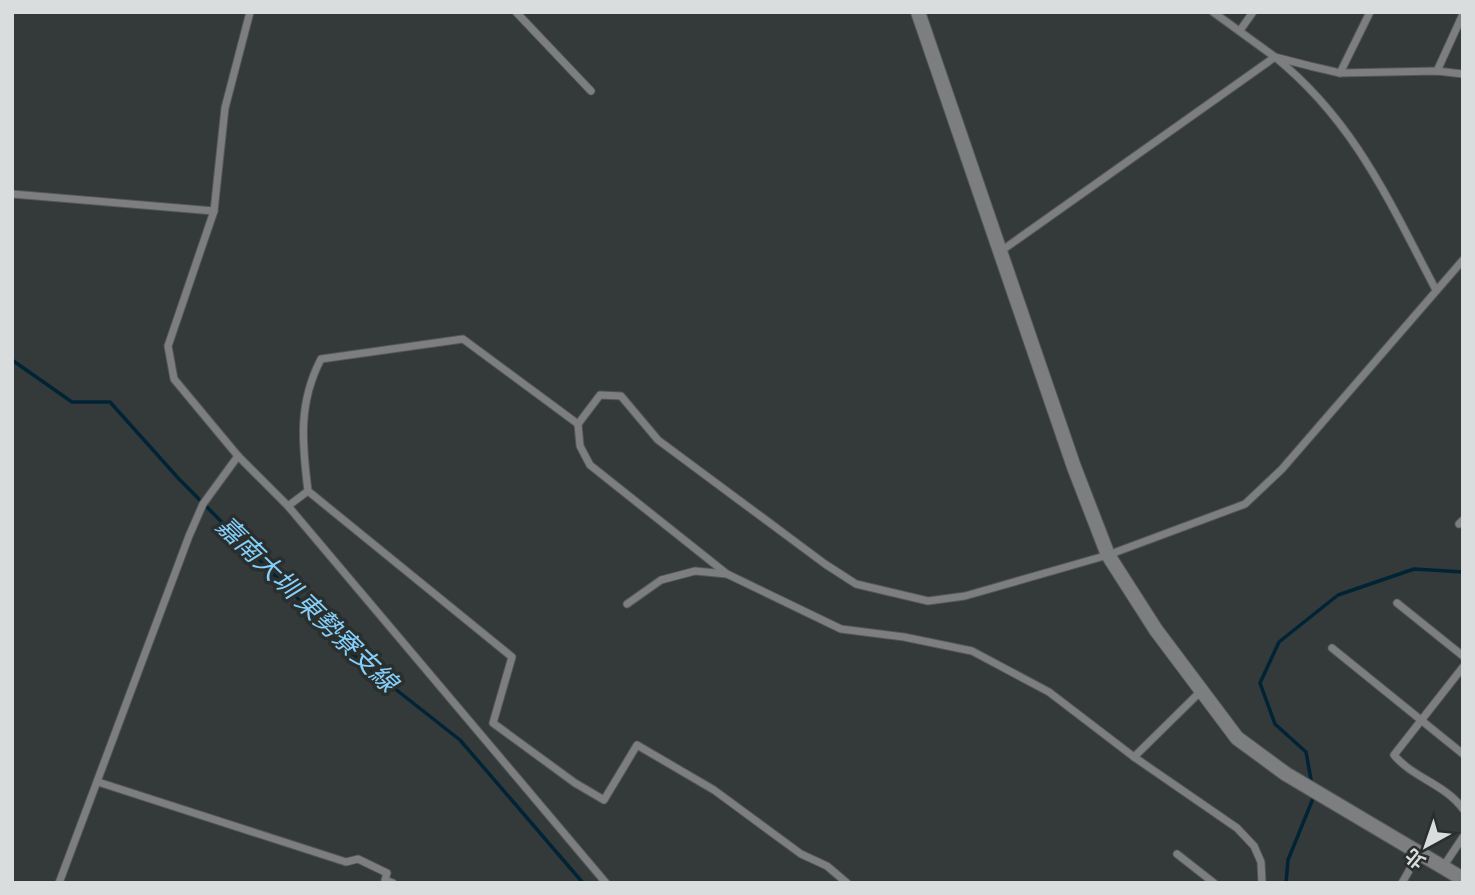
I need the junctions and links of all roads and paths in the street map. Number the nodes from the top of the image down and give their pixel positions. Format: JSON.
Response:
{"nodes":[{"id":1,"x":250,"y":12,"type":"edge"},
{"id":2,"x":516,"y":12,"type":"edge"},
{"id":3,"x":918,"y":12,"type":"edge"},
{"id":4,"x":1213,"y":12,"type":"edge"},
{"id":5,"x":1253,"y":12,"type":"edge"},
{"id":6,"x":1370,"y":12,"type":"edge"},
{"id":7,"x":1463,"y":14,"type":"edge"},
{"id":8,"x":1241,"y":29,"type":"junction"},
{"id":9,"x":1275,"y":57,"type":"junction"},
{"id":10,"x":1437,"y":71,"type":"junction"},
{"id":11,"x":1340,"y":73,"type":"junction"},
{"id":12,"x":1463,"y":74,"type":"edge"},
{"id":13,"x":591,"y":90,"type":"dead end"},
{"id":14,"x":12,"y":194,"type":"edge"},
{"id":15,"x":214,"y":211,"type":"junction"},
{"id":16,"x":1001,"y":251,"type":"junction"},
{"id":17,"x":1463,"y":260,"type":"edge"},
{"id":18,"x":1436,"y":290,"type":"junction"},
{"id":19,"x":578,"y":424,"type":"junction"},
{"id":20,"x":237,"y":456,"type":"junction"},
{"id":21,"x":308,"y":491,"type":"junction"},
{"id":22,"x":288,"y":506,"type":"junction"},
{"id":23,"x":1108,"y":555,"type":"junction"},
{"id":24,"x":727,"y":574,"type":"junction"},
{"id":25,"x":1397,"y":603,"type":"dead end"},
{"id":26,"x":627,"y":604,"type":"dead end"},
{"id":27,"x":1332,"y":648,"type":"dead end"},
{"id":28,"x":1463,"y":656,"type":"edge"},
{"id":29,"x":1463,"y":667,"type":"edge"},
{"id":30,"x":1200,"y":692,"type":"junction"},
{"id":31,"x":1423,"y":720,"type":"junction"},
{"id":32,"x":1463,"y":754,"type":"edge"},
{"id":33,"x":1134,"y":757,"type":"junction"},
{"id":34,"x":98,"y":782,"type":"junction"},
{"id":35,"x":1463,"y":809,"type":"edge"},
{"id":36,"x":1463,"y":837,"type":"edge"},
{"id":37,"x":1419,"y":852,"type":"junction"},
{"id":38,"x":1177,"y":854,"type":"dead end"},
{"id":39,"x":1443,"y":867,"type":"junction"},
{"id":40,"x":1463,"y":879,"type":"edge"},
{"id":41,"x":59,"y":883,"type":"edge"},
{"id":42,"x":393,"y":883,"type":"edge"},
{"id":43,"x":606,"y":883,"type":"edge"},
{"id":44,"x":847,"y":883,"type":"edge"},
{"id":45,"x":1214,"y":883,"type":"edge"},
{"id":46,"x":1262,"y":883,"type":"edge"},
{"id":47,"x":1402,"y":883,"type":"edge"}],
"edges":[{"from":1,"to":15,"type":"lane"},
{"from":2,"to":13,"type":"lane"},
{"from":3,"to":16,"type":"street"},
{"from":4,"to":8,"type":"lane"},
{"from":5,"to":8,"type":"lane"},
{"from":6,"to":11,"type":"lane"},
{"from":7,"to":10,"type":"lane"},
{"from":8,"to":9,"type":"lane"},
{"from":9,"to":11,"type":"lane"},
{"from":9,"to":16,"type":"lane"},
{"from":9,"to":18,"type":"lane"},
{"from":10,"to":11,"type":"lane"},
{"from":10,"to":12,"type":"lane"},
{"from":14,"to":15,"type":"lane"},
{"from":15,"to":20,"type":"lane"},
{"from":16,"to":23,"type":"street"},
{"from":17,"to":18,"type":"lane"},
{"from":18,"to":23,"type":"lane"},
{"from":19,"to":21,"type":"lane"},
{"from":19,"to":23,"type":"lane"},
{"from":19,"to":24,"type":"lane"},
{"from":20,"to":22,"type":"lane"},
{"from":20,"to":34,"type":"lane"},
{"from":21,"to":22,"type":"lane"},
{"from":21,"to":44,"type":"lane"},
{"from":22,"to":43,"type":"lane"},
{"from":23,"to":30,"type":"street"},
{"from":24,"to":26,"type":"lane"},
{"from":24,"to":33,"type":"lane"},
{"from":25,"to":28,"type":"lane"},
{"from":27,"to":31,"type":"lane"},
{"from":29,"to":31,"type":"lane"},
{"from":30,"to":33,"type":"lane"},
{"from":30,"to":37,"type":"street"},
{"from":31,"to":32,"type":"lane"},
{"from":31,"to":35,"type":"lane"},
{"from":33,"to":46,"type":"lane"},
{"from":34,"to":41,"type":"lane"},
{"from":34,"to":42,"type":"lane"},
{"from":36,"to":39,"type":"lane"},
{"from":37,"to":39,"type":"street"},
{"from":37,"to":47,"type":"lane"},
{"from":38,"to":45,"type":"lane"},
{"from":39,"to":40,"type":"street"}]}
